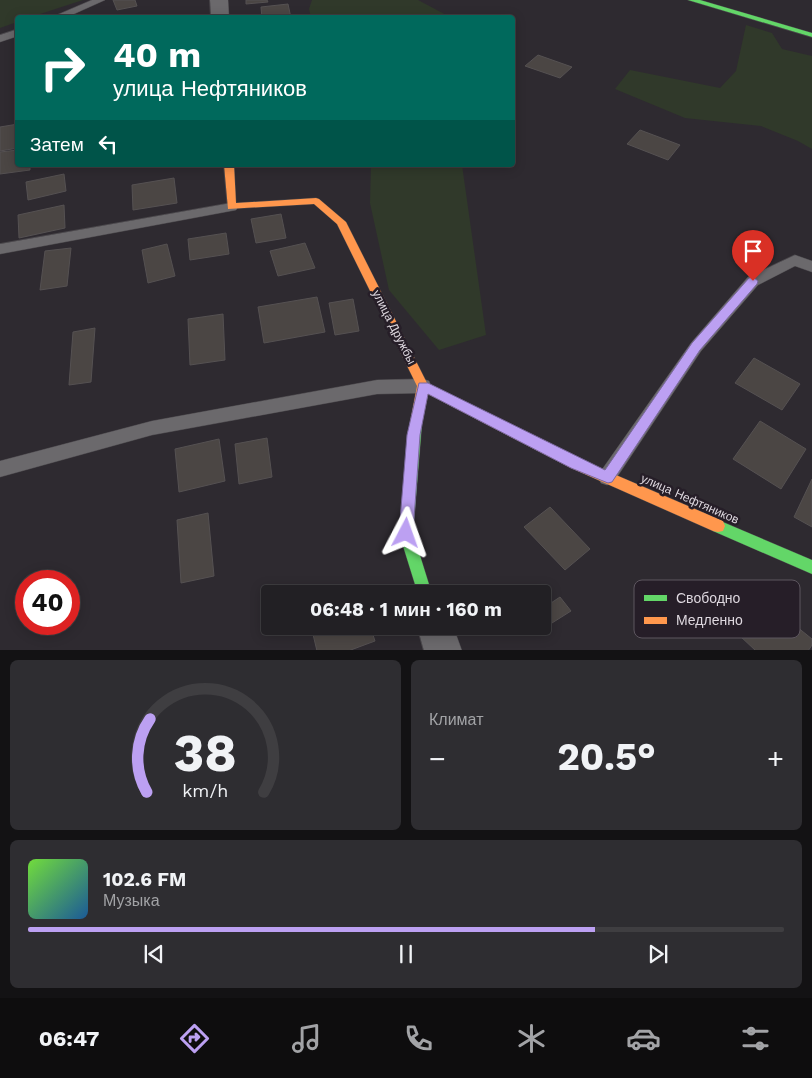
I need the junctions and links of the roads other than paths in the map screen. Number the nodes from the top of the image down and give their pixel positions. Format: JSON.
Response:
{"nodes":[{"id":1,"x":100,"y":0,"type":"edge"},
{"id":2,"x":219,"y":0,"type":"edge"},
{"id":3,"x":692,"y":0,"type":"edge"},
{"id":4,"x":62,"y":15,"type":"edge"},
{"id":5,"x":220,"y":15,"type":"edge"},
{"id":6,"x":15,"y":33,"type":"edge"},
{"id":7,"x":812,"y":35,"type":"edge"},
{"id":8,"x":0,"y":39,"type":"edge"},
{"id":9,"x":228,"y":167,"type":"edge"},
{"id":10,"x":231,"y":207,"type":"junction"},
{"id":11,"x":0,"y":249,"type":"edge"},
{"id":12,"x":812,"y":267,"type":"edge"},
{"id":13,"x":423,"y":386,"type":"junction"},
{"id":14,"x":0,"y":470,"type":"edge"},
{"id":15,"x":608,"y":478,"type":"junction"},
{"id":16,"x":812,"y":567,"type":"edge"},
{"id":17,"x":422,"y":585,"type":"edge"},
{"id":18,"x":438,"y":635,"type":"edge"},
{"id":19,"x":443,"y":650,"type":"edge"}],
"edges":[{"from":1,"to":4,"type":"lane"},
{"from":2,"to":5,"type":"street"},
{"from":3,"to":7,"type":"street"},
{"from":6,"to":8,"type":"lane"},
{"from":9,"to":10,"type":"street"},
{"from":10,"to":11,"type":"lane"},
{"from":10,"to":13,"type":"street","name":"улица Дружбы"},
{"from":12,"to":15,"type":"lane"},
{"from":13,"to":14,"type":"lane"},
{"from":13,"to":15,"type":"street","name":"улица Нефтяников"},
{"from":13,"to":17,"type":"street"},
{"from":15,"to":16,"type":"street","name":"улица Нефтяников"},
{"from":18,"to":19,"type":"street"}]}
